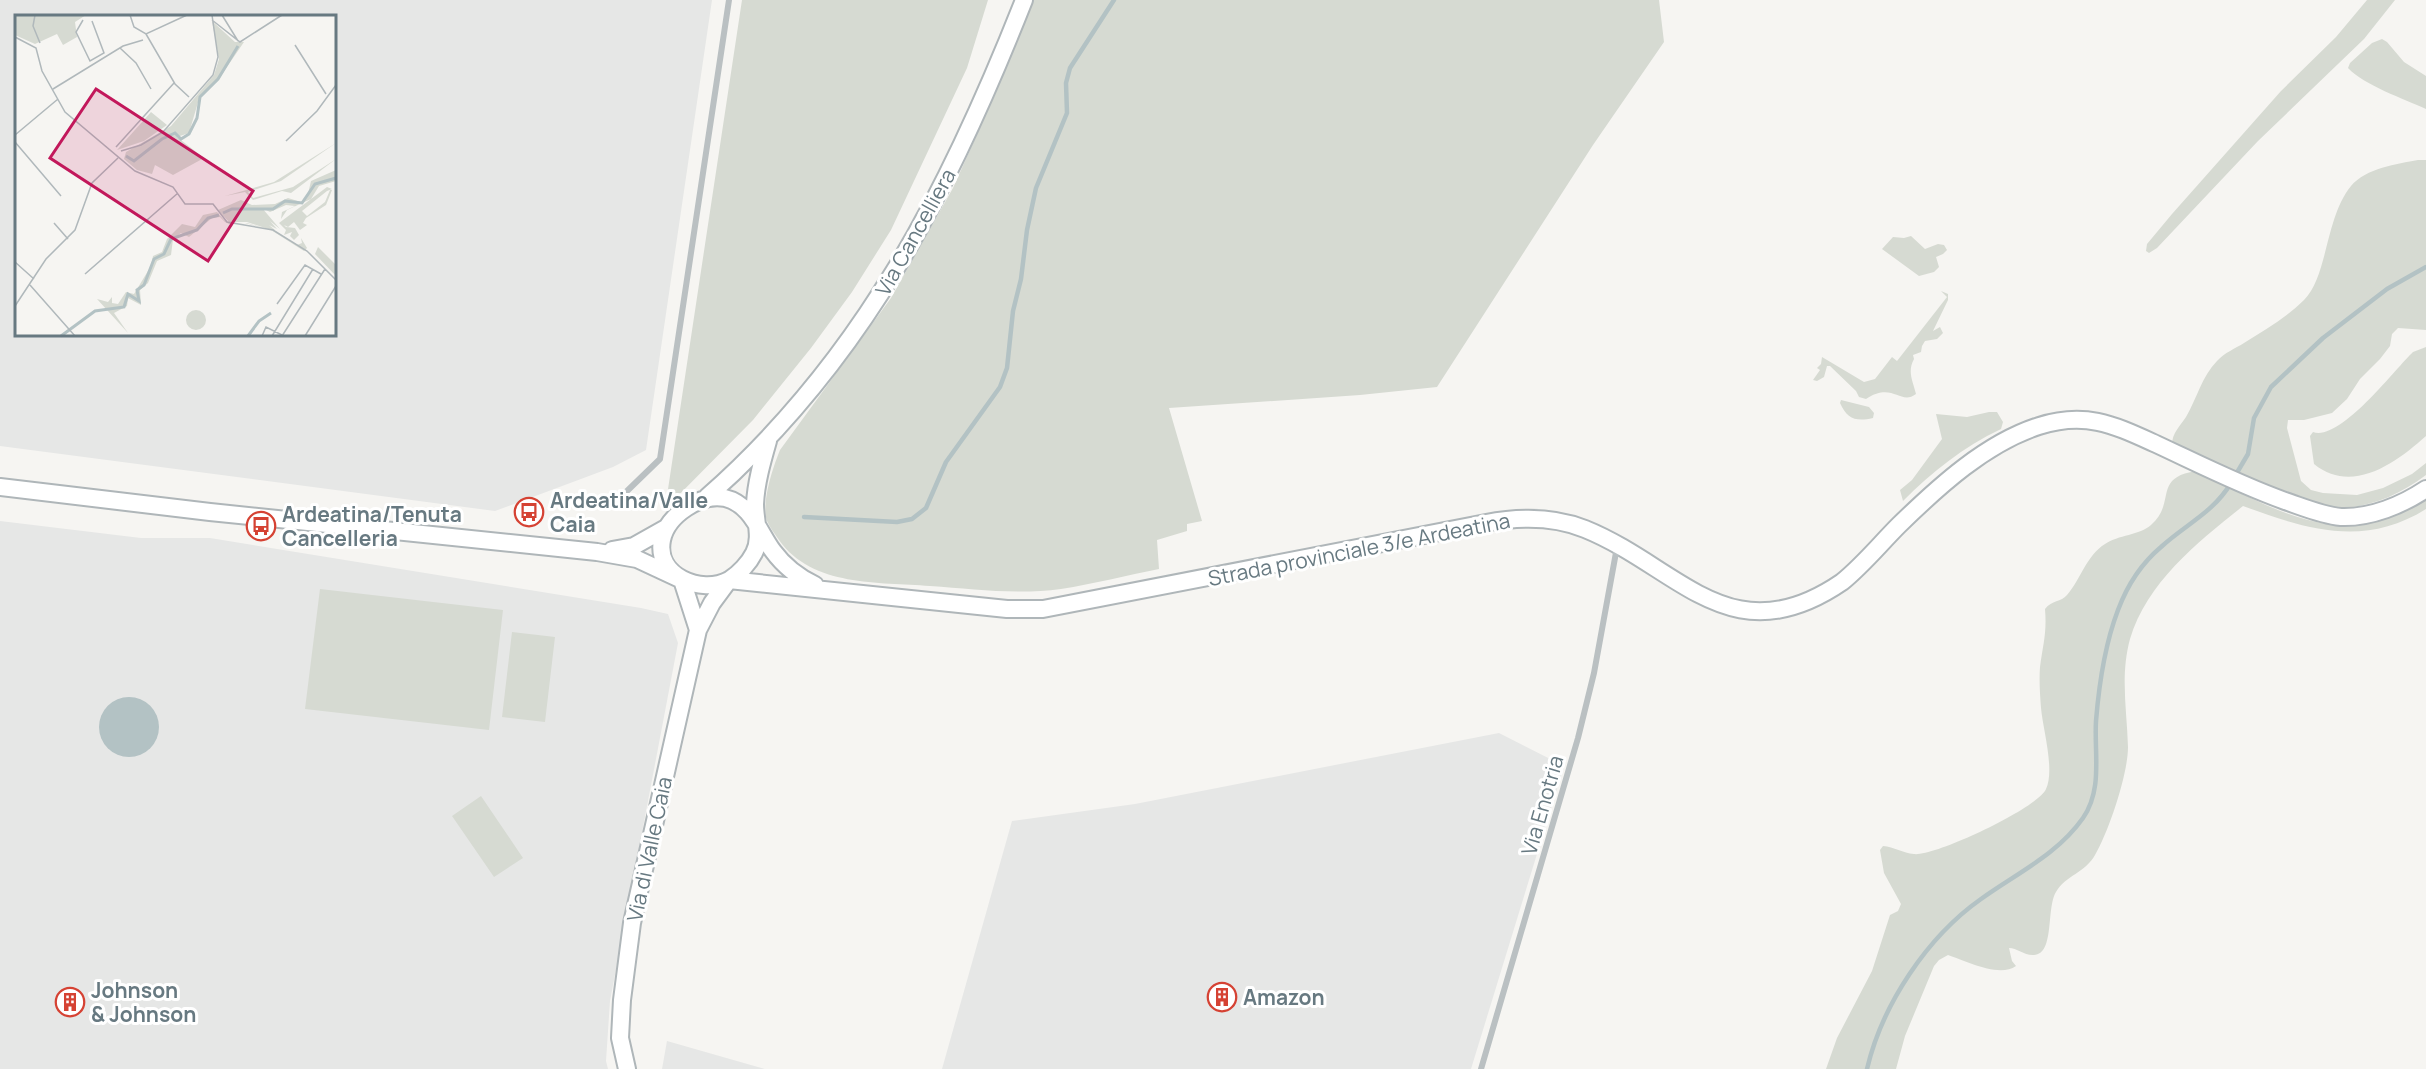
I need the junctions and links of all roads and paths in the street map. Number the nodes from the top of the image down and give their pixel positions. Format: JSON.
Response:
{"nodes":[{"id":1,"x":729,"y":0,"type":"edge"},
{"id":2,"x":1024,"y":0,"type":"edge"},
{"id":3,"x":768,"y":441,"type":"junction"},
{"id":4,"x":0,"y":488,"type":"edge"},
{"id":5,"x":2426,"y":489,"type":"edge"},
{"id":6,"x":626,"y":492,"type":"dead end"},
{"id":7,"x":707,"y":497,"type":"junction"},
{"id":8,"x":757,"y":524,"type":"junction"},
{"id":9,"x":666,"y":528,"type":"junction"},
{"id":10,"x":1617,"y":547,"type":"junction"},
{"id":11,"x":597,"y":552,"type":"junction"},
{"id":12,"x":682,"y":580,"type":"junction"},
{"id":13,"x":729,"y":580,"type":"junction"},
{"id":14,"x":823,"y":588,"type":"junction"},
{"id":15,"x":698,"y":630,"type":"junction"},
{"id":16,"x":627,"y":1069,"type":"edge"},
{"id":17,"x":1481,"y":1069,"type":"edge"}],
"edges":[{"from":1,"to":6,"type":"street"},
{"from":2,"to":3,"type":"main road","name":"Via Cancelliera"},
{"from":3,"to":7,"type":"main road","name":"Via Cancelliera"},
{"from":3,"to":8,"type":"main road","name":"Via Cancelliera"},
{"from":4,"to":11,"type":"main road"},
{"from":5,"to":10,"type":"main road","name":"Strada provinciale 3/e Ardeatina"},
{"from":7,"to":8,"type":"main road"},
{"from":7,"to":9,"type":"main road"},
{"from":8,"to":13,"type":"main road"},
{"from":8,"to":14,"type":"main road"},
{"from":9,"to":11,"type":"main road"},
{"from":9,"to":12,"type":"main road"},
{"from":10,"to":14,"type":"main road","name":"Strada provinciale 3/e Ardeatina"},
{"from":10,"to":17,"type":"street","name":"Via Enotria"},
{"from":11,"to":12,"type":"main road"},
{"from":12,"to":13,"type":"main road"},
{"from":12,"to":15,"type":"main road"},
{"from":13,"to":14,"type":"main road","name":"Strada provinciale 3/e Ardeatina"},
{"from":13,"to":15,"type":"main road","name":"Via di Valle Caia"},
{"from":15,"to":16,"type":"main road","name":"Via di Valle Caia"}]}
